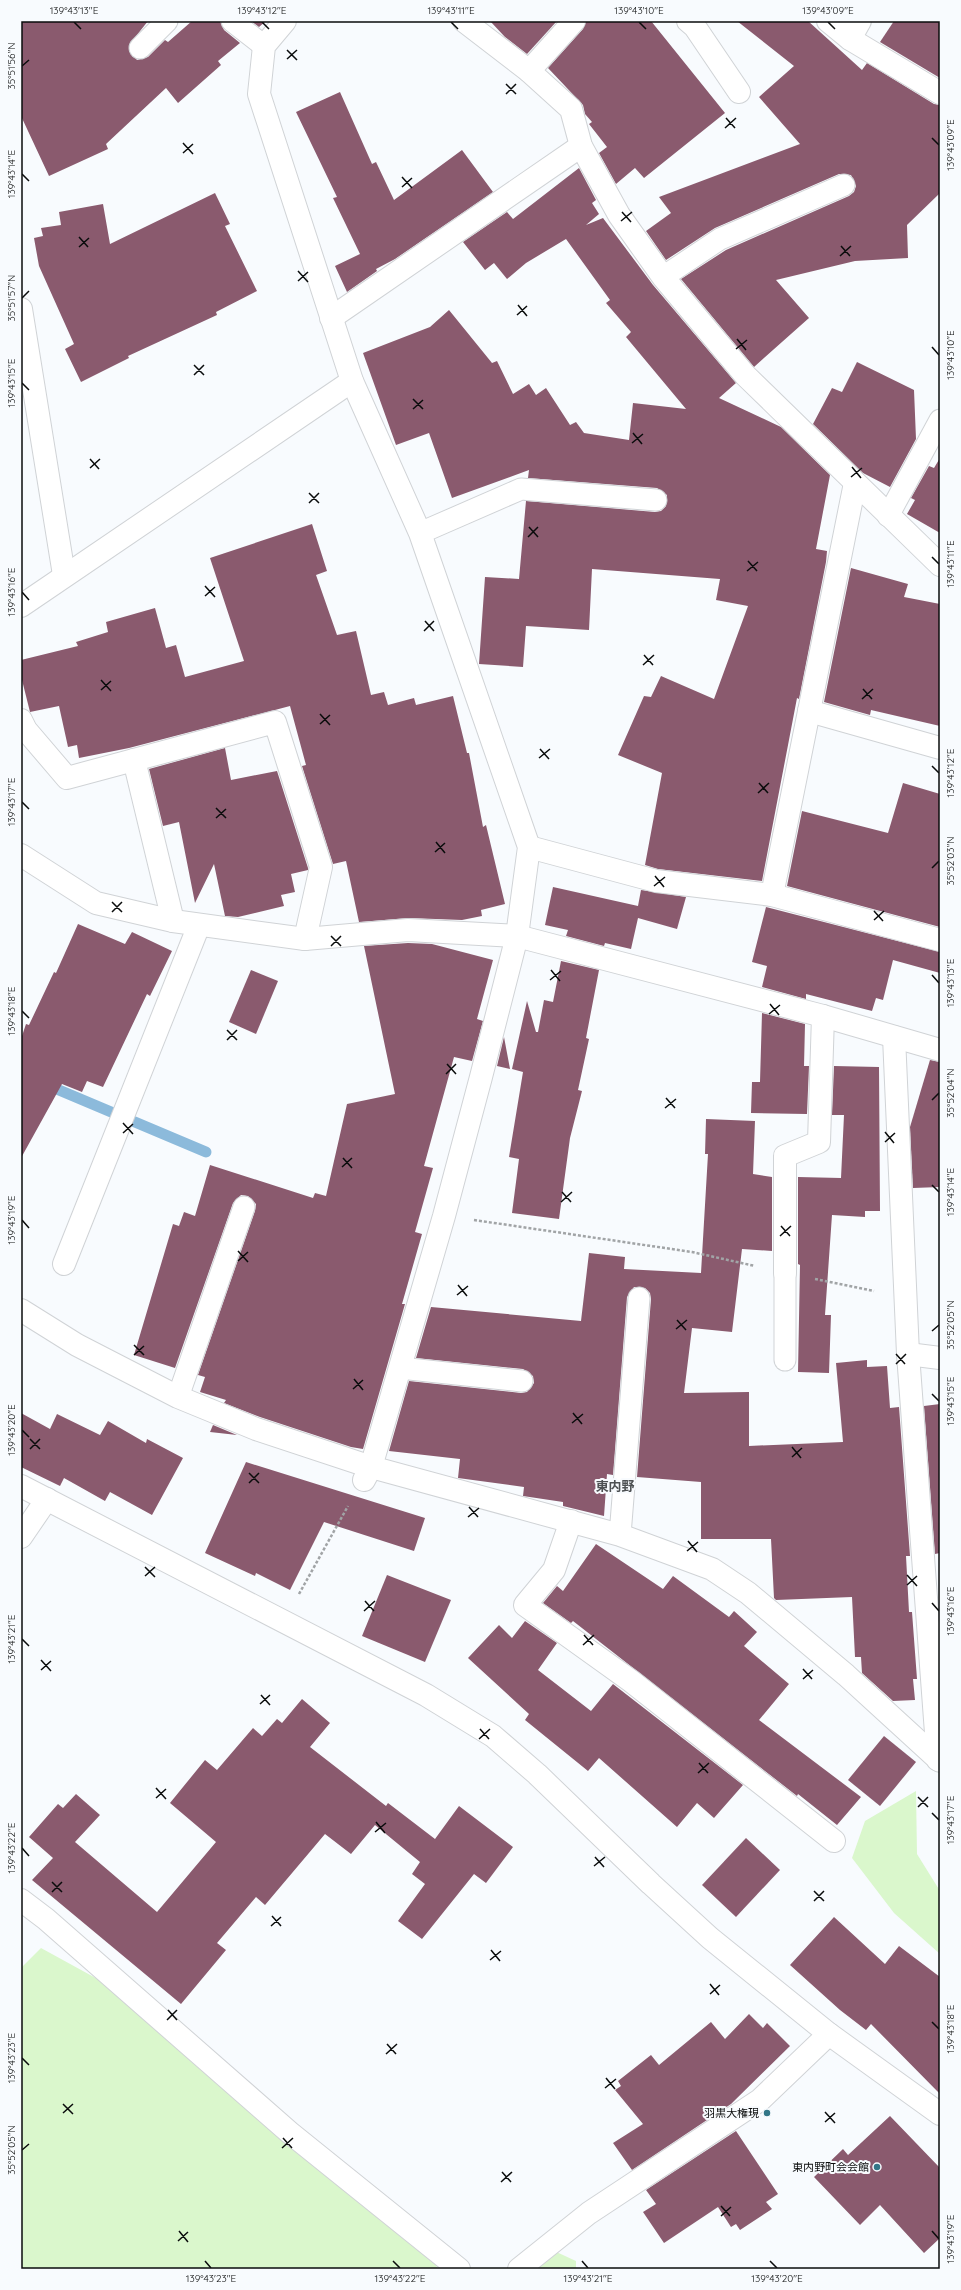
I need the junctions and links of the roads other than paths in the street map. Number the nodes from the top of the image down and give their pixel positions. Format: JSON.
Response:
{"nodes":[{"id":1,"x":167,"y":21,"type":"edge"},
{"id":2,"x":232,"y":21,"type":"edge"},
{"id":3,"x":285,"y":21,"type":"edge"},
{"id":4,"x":464,"y":21,"type":"edge"},
{"id":5,"x":574,"y":21,"type":"edge"},
{"id":6,"x":688,"y":21,"type":"edge"},
{"id":7,"x":828,"y":21,"type":"edge"},
{"id":8,"x":855,"y":30,"type":"edge"},
{"id":9,"x":264,"y":46,"type":"junction"},
{"id":10,"x":140,"y":48,"type":"dead end"},
{"id":11,"x":529,"y":70,"type":"junction"},
{"id":12,"x":739,"y":92,"type":"dead end"},
{"id":13,"x":940,"y":93,"type":"edge"},
{"id":14,"x":581,"y":146,"type":"junction"},
{"id":15,"x":844,"y":185,"type":"dead end"},
{"id":16,"x":663,"y":277,"type":"junction"},
{"id":17,"x":21,"y":309,"type":"edge"},
{"id":18,"x":331,"y":318,"type":"junction"},
{"id":19,"x":352,"y":381,"type":"junction"},
{"id":20,"x":940,"y":420,"type":"edge"},
{"id":21,"x":855,"y":483,"type":"junction"},
{"id":22,"x":656,"y":500,"type":"dead end"},
{"id":23,"x":888,"y":516,"type":"junction"},
{"id":24,"x":420,"y":532,"type":"junction"},
{"id":25,"x":940,"y":565,"type":"edge"},
{"id":26,"x":64,"y":575,"type":"junction"},
{"id":27,"x":21,"y":606,"type":"edge"},
{"id":28,"x":808,"y":711,"type":"junction"},
{"id":29,"x":23,"y":729,"type":"edge"},
{"id":30,"x":940,"y":748,"type":"edge"},
{"id":31,"x":134,"y":760,"type":"junction"},
{"id":32,"x":529,"y":847,"type":"junction"},
{"id":33,"x":21,"y":855,"type":"edge"},
{"id":34,"x":772,"y":895,"type":"junction"},
{"id":35,"x":173,"y":921,"type":"junction"},
{"id":36,"x":199,"y":925,"type":"junction"},
{"id":37,"x":517,"y":936,"type":"junction"},
{"id":38,"x":305,"y":938,"type":"junction"},
{"id":39,"x":940,"y":940,"type":"edge"},
{"id":40,"x":823,"y":1016,"type":"junction"},
{"id":41,"x":894,"y":1037,"type":"junction"},
{"id":42,"x":940,"y":1050,"type":"edge"},
{"id":43,"x":244,"y":1207,"type":"dead end"},
{"id":44,"x":64,"y":1264,"type":"dead end"},
{"id":45,"x":785,"y":1273,"type":"joint"},
{"id":46,"x":639,"y":1298,"type":"dead end"},
{"id":47,"x":21,"y":1310,"type":"edge"},
{"id":48,"x":908,"y":1354,"type":"junction"},
{"id":49,"x":940,"y":1358,"type":"edge"},
{"id":50,"x":785,"y":1360,"type":"dead end"},
{"id":51,"x":400,"y":1368,"type":"junction"},
{"id":52,"x":522,"y":1381,"type":"dead end"},
{"id":53,"x":178,"y":1397,"type":"junction"},
{"id":54,"x":367,"y":1473,"type":"junction"},
{"id":55,"x":21,"y":1486,"type":"edge"},
{"id":56,"x":47,"y":1499,"type":"junction"},
{"id":57,"x":571,"y":1521,"type":"junction"},
{"id":58,"x":620,"y":1534,"type":"junction"},
{"id":59,"x":21,"y":1537,"type":"edge"},
{"id":60,"x":939,"y":1760,"type":"edge"},
{"id":61,"x":834,"y":1841,"type":"dead end"},
{"id":62,"x":21,"y":1900,"type":"edge"},
{"id":63,"x":829,"y":2034,"type":"junction"},
{"id":64,"x":940,"y":2114,"type":"edge"},
{"id":65,"x":459,"y":2269,"type":"edge"},
{"id":66,"x":519,"y":2269,"type":"edge"}],
"edges":[{"from":1,"to":10,"type":"lane"},
{"from":2,"to":9,"type":"lane"},
{"from":3,"to":9,"type":"street"},
{"from":4,"to":11,"type":"street"},
{"from":5,"to":11,"type":"street"},
{"from":6,"to":12,"type":"street"},
{"from":7,"to":8,"type":"street"},
{"from":8,"to":13,"type":"street"},
{"from":9,"to":18,"type":"street"},
{"from":11,"to":14,"type":"street"},
{"from":14,"to":16,"type":"street"},
{"from":14,"to":18,"type":"street"},
{"from":15,"to":16,"type":"lane"},
{"from":16,"to":21,"type":"street"},
{"from":17,"to":26,"type":"street"},
{"from":18,"to":19,"type":"street"},
{"from":19,"to":24,"type":"street"},
{"from":19,"to":26,"type":"street"},
{"from":20,"to":23,"type":"lane"},
{"from":21,"to":23,"type":"street"},
{"from":21,"to":28,"type":"street"},
{"from":22,"to":24,"type":"lane"},
{"from":23,"to":25,"type":"street"},
{"from":24,"to":32,"type":"street"},
{"from":26,"to":27,"type":"street"},
{"from":28,"to":30,"type":"street"},
{"from":28,"to":34,"type":"street"},
{"from":29,"to":31,"type":"street"},
{"from":31,"to":35,"type":"street"},
{"from":31,"to":38,"type":"street"},
{"from":32,"to":34,"type":"street"},
{"from":32,"to":37,"type":"street"},
{"from":33,"to":35,"type":"street"},
{"from":34,"to":39,"type":"street"},
{"from":35,"to":36,"type":"street"},
{"from":36,"to":38,"type":"street"},
{"from":36,"to":44,"type":"street"},
{"from":37,"to":38,"type":"street"},
{"from":37,"to":40,"type":"street"},
{"from":37,"to":51,"type":"street"},
{"from":40,"to":41,"type":"street"},
{"from":40,"to":45,"type":"street"},
{"from":41,"to":42,"type":"street"},
{"from":41,"to":48,"type":"street"},
{"from":43,"to":53,"type":"lane"},
{"from":45,"to":50,"type":"lane"},
{"from":46,"to":58,"type":"lane"},
{"from":47,"to":53,"type":"street"},
{"from":48,"to":49,"type":"street"},
{"from":48,"to":60,"type":"street"},
{"from":51,"to":52,"type":"lane"},
{"from":51,"to":54,"type":"street"},
{"from":53,"to":54,"type":"street"},
{"from":54,"to":57,"type":"street"},
{"from":55,"to":56,"type":"street"},
{"from":56,"to":59,"type":"street"},
{"from":56,"to":63,"type":"street"},
{"from":57,"to":58,"type":"street"},
{"from":57,"to":61,"type":"street"},
{"from":58,"to":60,"type":"street"},
{"from":62,"to":65,"type":"street"},
{"from":63,"to":64,"type":"street"},
{"from":63,"to":66,"type":"street"}]}
